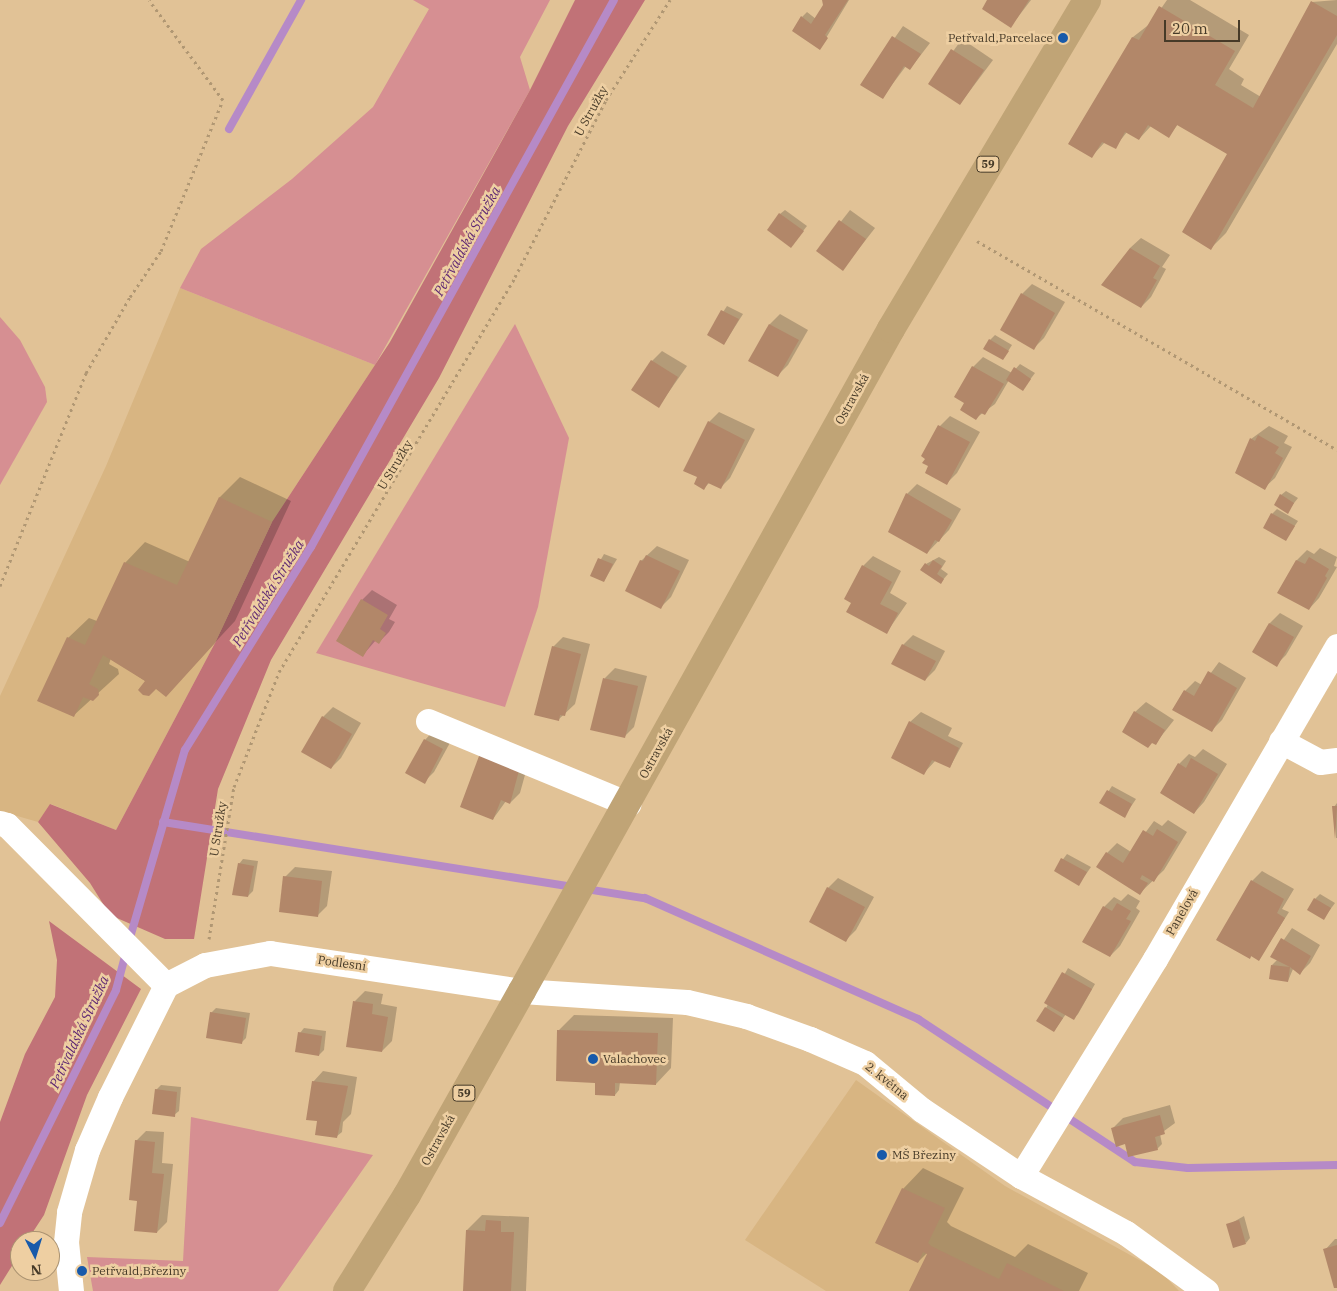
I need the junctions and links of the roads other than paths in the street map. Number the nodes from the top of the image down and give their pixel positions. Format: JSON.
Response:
{"nodes":[{"id":1,"x":1087,"y":0,"type":"edge"},
{"id":2,"x":1337,"y":646,"type":"edge"},
{"id":3,"x":428,"y":721,"type":"dead end"},
{"id":4,"x":1281,"y":741,"type":"junction"},
{"id":5,"x":1337,"y":760,"type":"edge"},
{"id":6,"x":628,"y":804,"type":"junction"},
{"id":7,"x":0,"y":823,"type":"edge"},
{"id":8,"x":166,"y":985,"type":"junction"},
{"id":9,"x":522,"y":992,"type":"junction"},
{"id":10,"x":1021,"y":1176,"type":"junction"},
{"id":11,"x":70,"y":1291,"type":"edge"},
{"id":12,"x":347,"y":1291,"type":"edge"},
{"id":13,"x":1206,"y":1291,"type":"edge"}],
"edges":[{"from":1,"to":6,"type":"main road","name":"Ostravská","number":"59"},
{"from":2,"to":4,"type":"street","name":"Panelová"},
{"from":3,"to":6,"type":"street"},
{"from":4,"to":5,"type":"street"},
{"from":4,"to":10,"type":"street","name":"Panelová"},
{"from":6,"to":9,"type":"main road","name":"Ostravská"},
{"from":7,"to":8,"type":"street"},
{"from":8,"to":9,"type":"street","name":"Podlesní"},
{"from":8,"to":11,"type":"street"},
{"from":9,"to":10,"type":"street","name":"2. května"},
{"from":9,"to":12,"type":"main road","name":"Ostravská","number":"59"},
{"from":10,"to":13,"type":"street","name":"2. května"}]}
